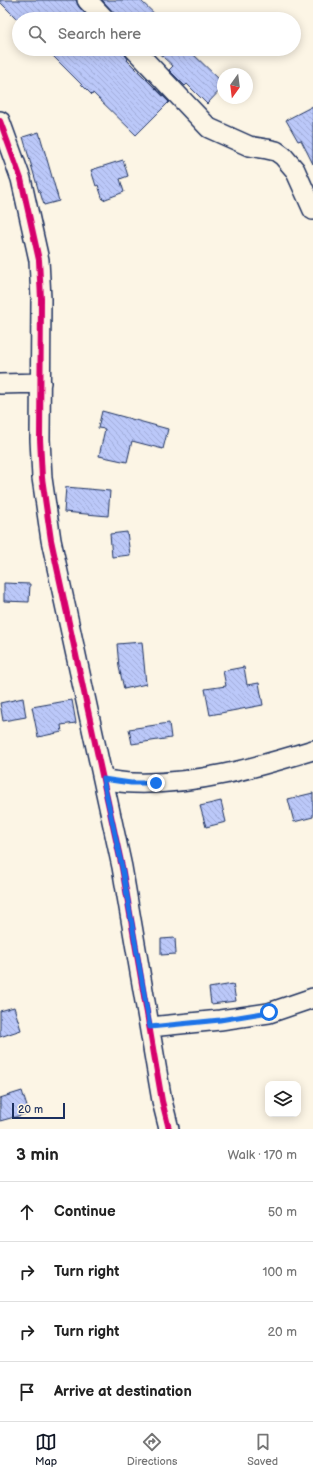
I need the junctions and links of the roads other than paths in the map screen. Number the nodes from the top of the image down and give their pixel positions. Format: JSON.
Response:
{"nodes":[{"id":1,"x":87,"y":0,"type":"edge"},
{"id":2,"x":98,"y":12,"type":"edge"},
{"id":3,"x":141,"y":56,"type":"edge"},
{"id":4,"x":0,"y":122,"type":"edge"},
{"id":5,"x":313,"y":210,"type":"edge"},
{"id":6,"x":41,"y":383,"type":"junction"},
{"id":7,"x":0,"y":384,"type":"edge"},
{"id":8,"x":313,"y":750,"type":"edge"},
{"id":9,"x":103,"y":779,"type":"junction"},
{"id":10,"x":313,"y":998,"type":"edge"},
{"id":11,"x":150,"y":1027,"type":"junction"},
{"id":12,"x":168,"y":1129,"type":"edge"}],
"edges":[{"from":1,"to":2,"type":"street"},
{"from":3,"to":5,"type":"street"},
{"from":4,"to":6,"type":"street"},
{"from":6,"to":7,"type":"street"},
{"from":6,"to":9,"type":"street"},
{"from":8,"to":9,"type":"street"},
{"from":9,"to":11,"type":"street"},
{"from":10,"to":11,"type":"street"},
{"from":11,"to":12,"type":"street"}]}
